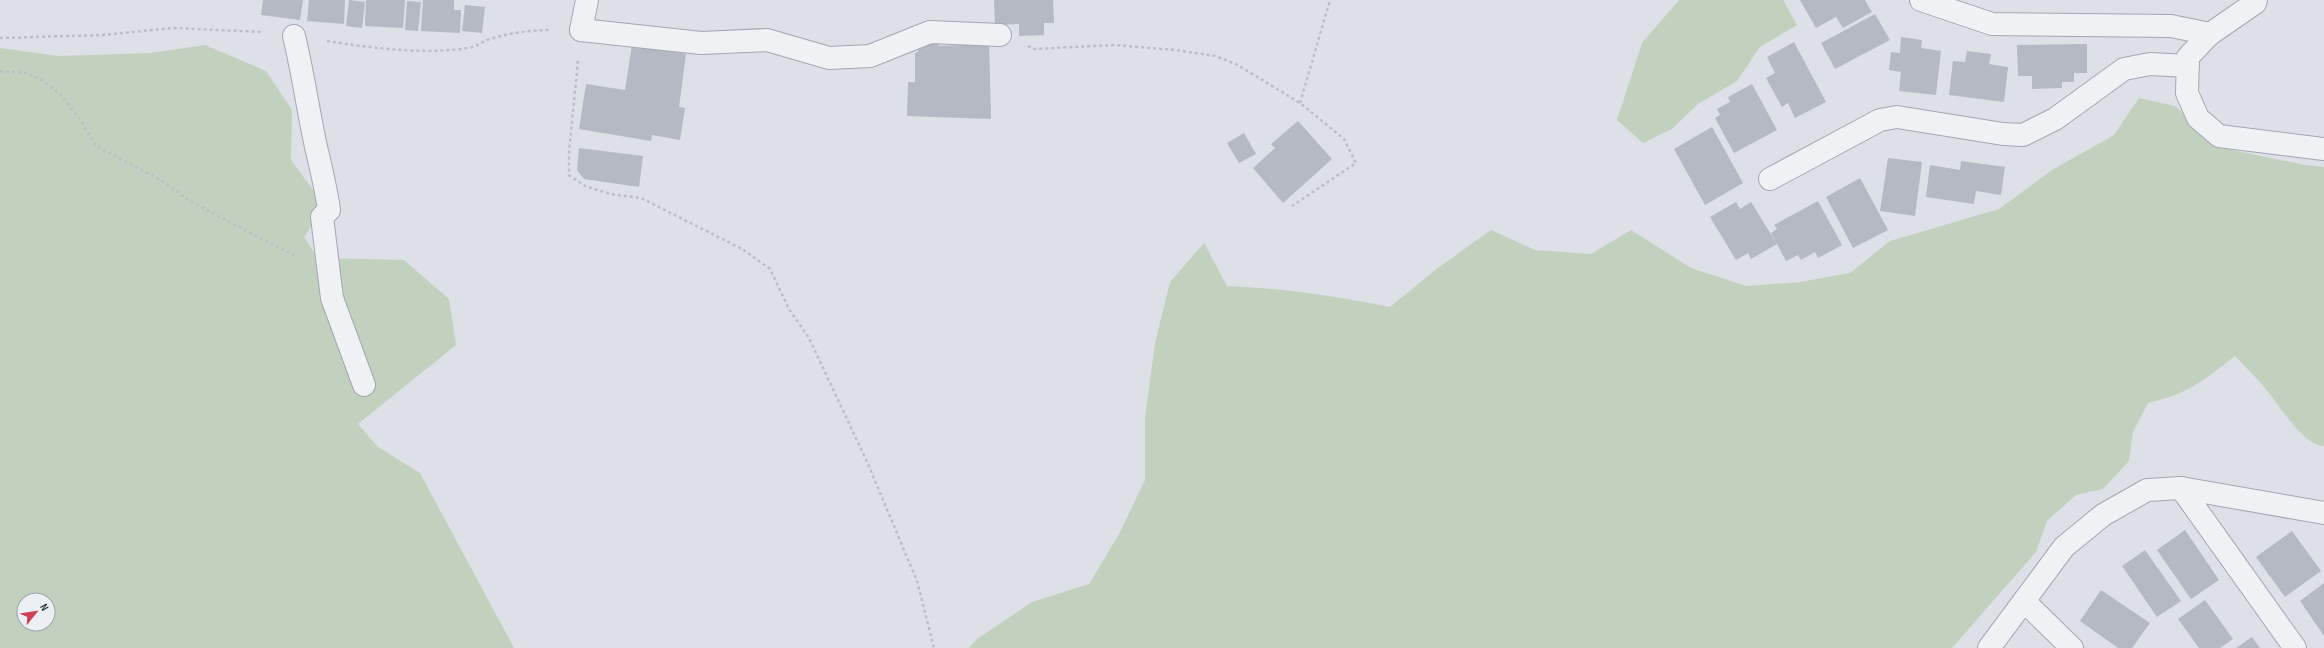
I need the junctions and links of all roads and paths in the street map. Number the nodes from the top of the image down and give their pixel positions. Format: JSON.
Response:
{"nodes":[{"id":1,"x":587,"y":0,"type":"edge"},
{"id":2,"x":1330,"y":0,"type":"edge"},
{"id":3,"x":1921,"y":0,"type":"edge"},
{"id":4,"x":2256,"y":0,"type":"edge"},
{"id":5,"x":581,"y":30,"type":"junction"},
{"id":6,"x":2210,"y":34,"type":"junction"},
{"id":7,"x":1000,"y":35,"type":"joint"},
{"id":8,"x":294,"y":36,"type":"dead end"},
{"id":9,"x":2188,"y":66,"type":"junction"},
{"id":10,"x":0,"y":71,"type":"edge"},
{"id":11,"x":1300,"y":103,"type":"junction"},
{"id":12,"x":2324,"y":149,"type":"edge"},
{"id":13,"x":1770,"y":179,"type":"dead end"},
{"id":14,"x":1292,"y":206,"type":"dead end"},
{"id":15,"x":330,"y":281,"type":"junction"},
{"id":16,"x":364,"y":385,"type":"dead end"},
{"id":17,"x":2180,"y":488,"type":"junction"},
{"id":18,"x":2324,"y":513,"type":"edge"},
{"id":19,"x":2024,"y":602,"type":"junction"},
{"id":20,"x":934,"y":648,"type":"edge"},
{"id":21,"x":1989,"y":648,"type":"edge"},
{"id":22,"x":2072,"y":648,"type":"edge"},
{"id":23,"x":2295,"y":648,"type":"edge"}],
"edges":[{"from":1,"to":5,"type":"street"},
{"from":2,"to":11,"type":"path"},
{"from":3,"to":6,"type":"street"},
{"from":4,"to":6,"type":"street"},
{"from":5,"to":7,"type":"street"},
{"from":5,"to":20,"type":"path"},
{"from":6,"to":9,"type":"street"},
{"from":7,"to":11,"type":"path"},
{"from":8,"to":15,"type":"street"},
{"from":9,"to":12,"type":"street"},
{"from":9,"to":13,"type":"street"},
{"from":10,"to":15,"type":"path"},
{"from":11,"to":14,"type":"path"},
{"from":15,"to":16,"type":"street"},
{"from":17,"to":18,"type":"street"},
{"from":17,"to":19,"type":"street"},
{"from":17,"to":23,"type":"street"},
{"from":19,"to":21,"type":"street"},
{"from":19,"to":22,"type":"street"}]}
